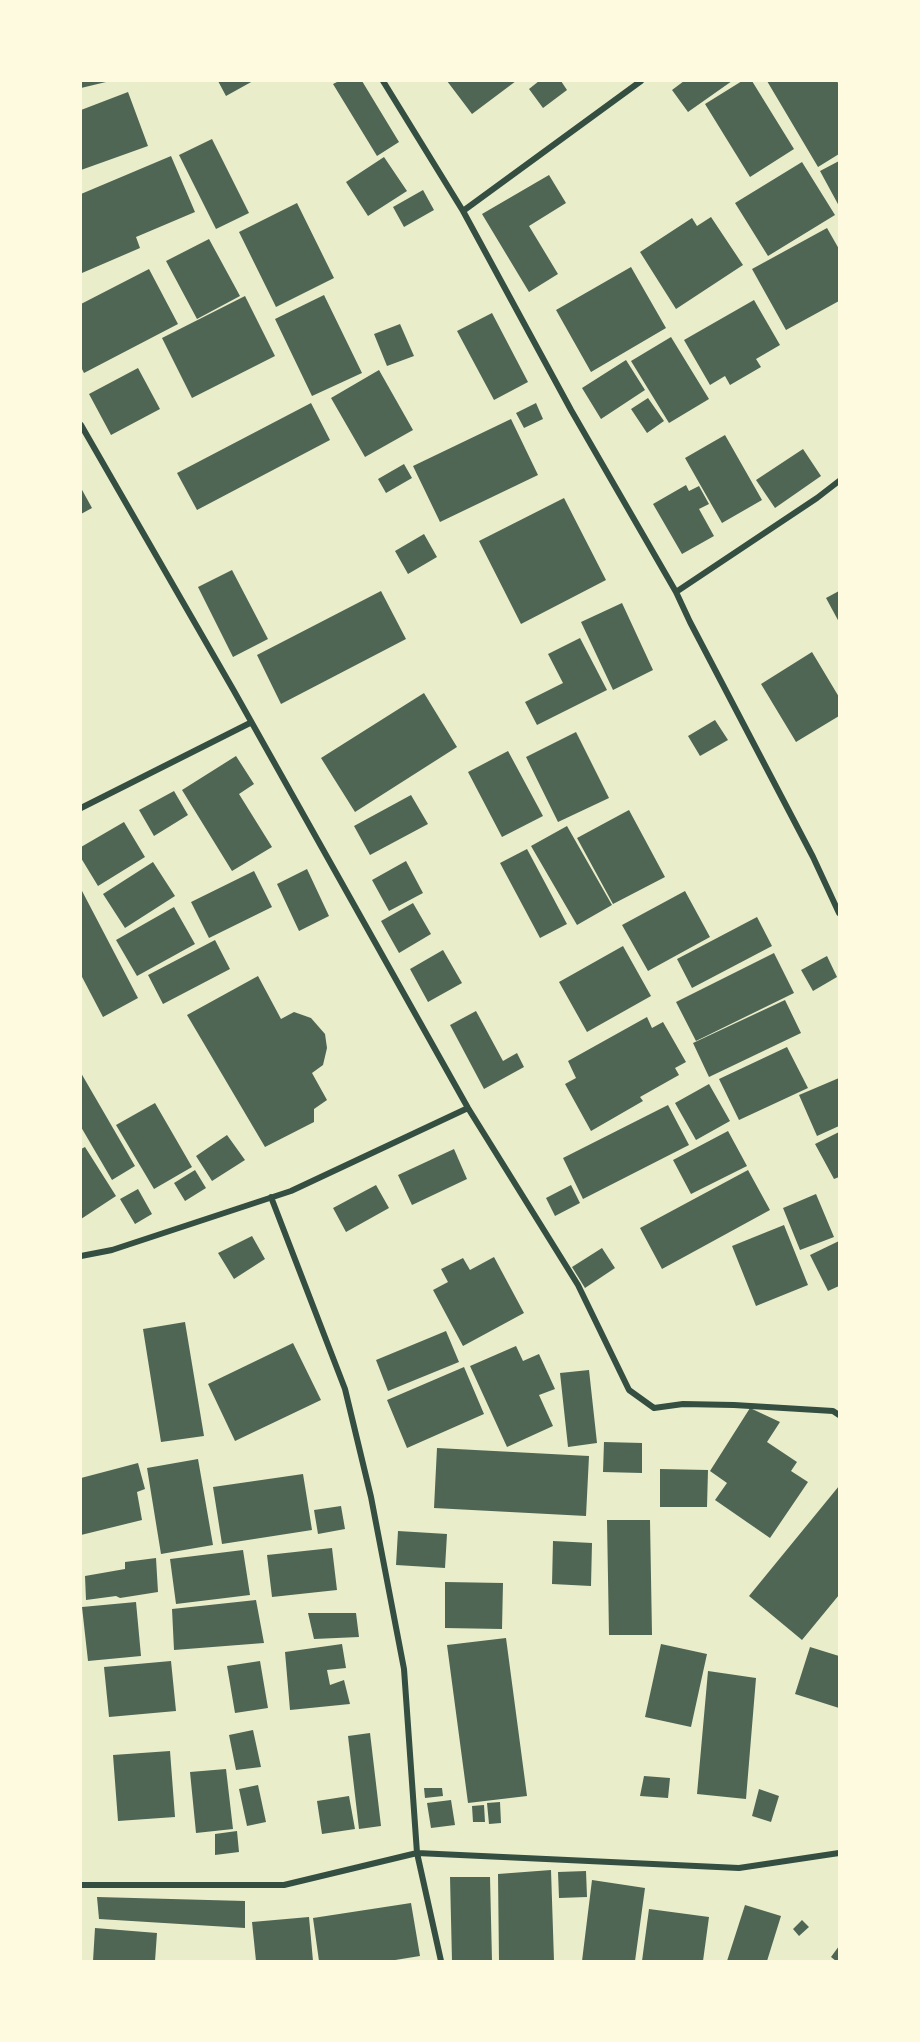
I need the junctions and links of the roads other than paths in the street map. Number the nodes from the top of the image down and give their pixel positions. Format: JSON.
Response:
{"nodes":[{"id":1,"x":383,"y":81,"type":"edge"},
{"id":2,"x":642,"y":81,"type":"edge"},
{"id":3,"x":463,"y":211,"type":"junction"},
{"id":4,"x":81,"y":425,"type":"edge"},
{"id":5,"x":839,"y":481,"type":"edge"},
{"id":6,"x":676,"y":592,"type":"junction"},
{"id":7,"x":250,"y":723,"type":"junction"},
{"id":8,"x":81,"y":808,"type":"edge"},
{"id":9,"x":839,"y":913,"type":"edge"},
{"id":10,"x":468,"y":1108,"type":"junction"},
{"id":11,"x":271,"y":1197,"type":"junction"},
{"id":12,"x":81,"y":1256,"type":"edge"},
{"id":13,"x":839,"y":1415,"type":"edge"},
{"id":14,"x":417,"y":1853,"type":"junction"},
{"id":15,"x":839,"y":1853,"type":"edge"},
{"id":16,"x":81,"y":1886,"type":"edge"},
{"id":17,"x":441,"y":1961,"type":"edge"}],
"edges":[{"from":1,"to":3,"type":"street"},
{"from":2,"to":3,"type":"street"},
{"from":3,"to":6,"type":"street"},
{"from":4,"to":7,"type":"street"},
{"from":5,"to":6,"type":"street"},
{"from":6,"to":9,"type":"street"},
{"from":7,"to":8,"type":"street"},
{"from":7,"to":10,"type":"street"},
{"from":10,"to":11,"type":"street"},
{"from":10,"to":13,"type":"street"},
{"from":11,"to":12,"type":"street"},
{"from":11,"to":14,"type":"street"},
{"from":14,"to":15,"type":"street"},
{"from":14,"to":16,"type":"street"},
{"from":14,"to":17,"type":"street"}]}
